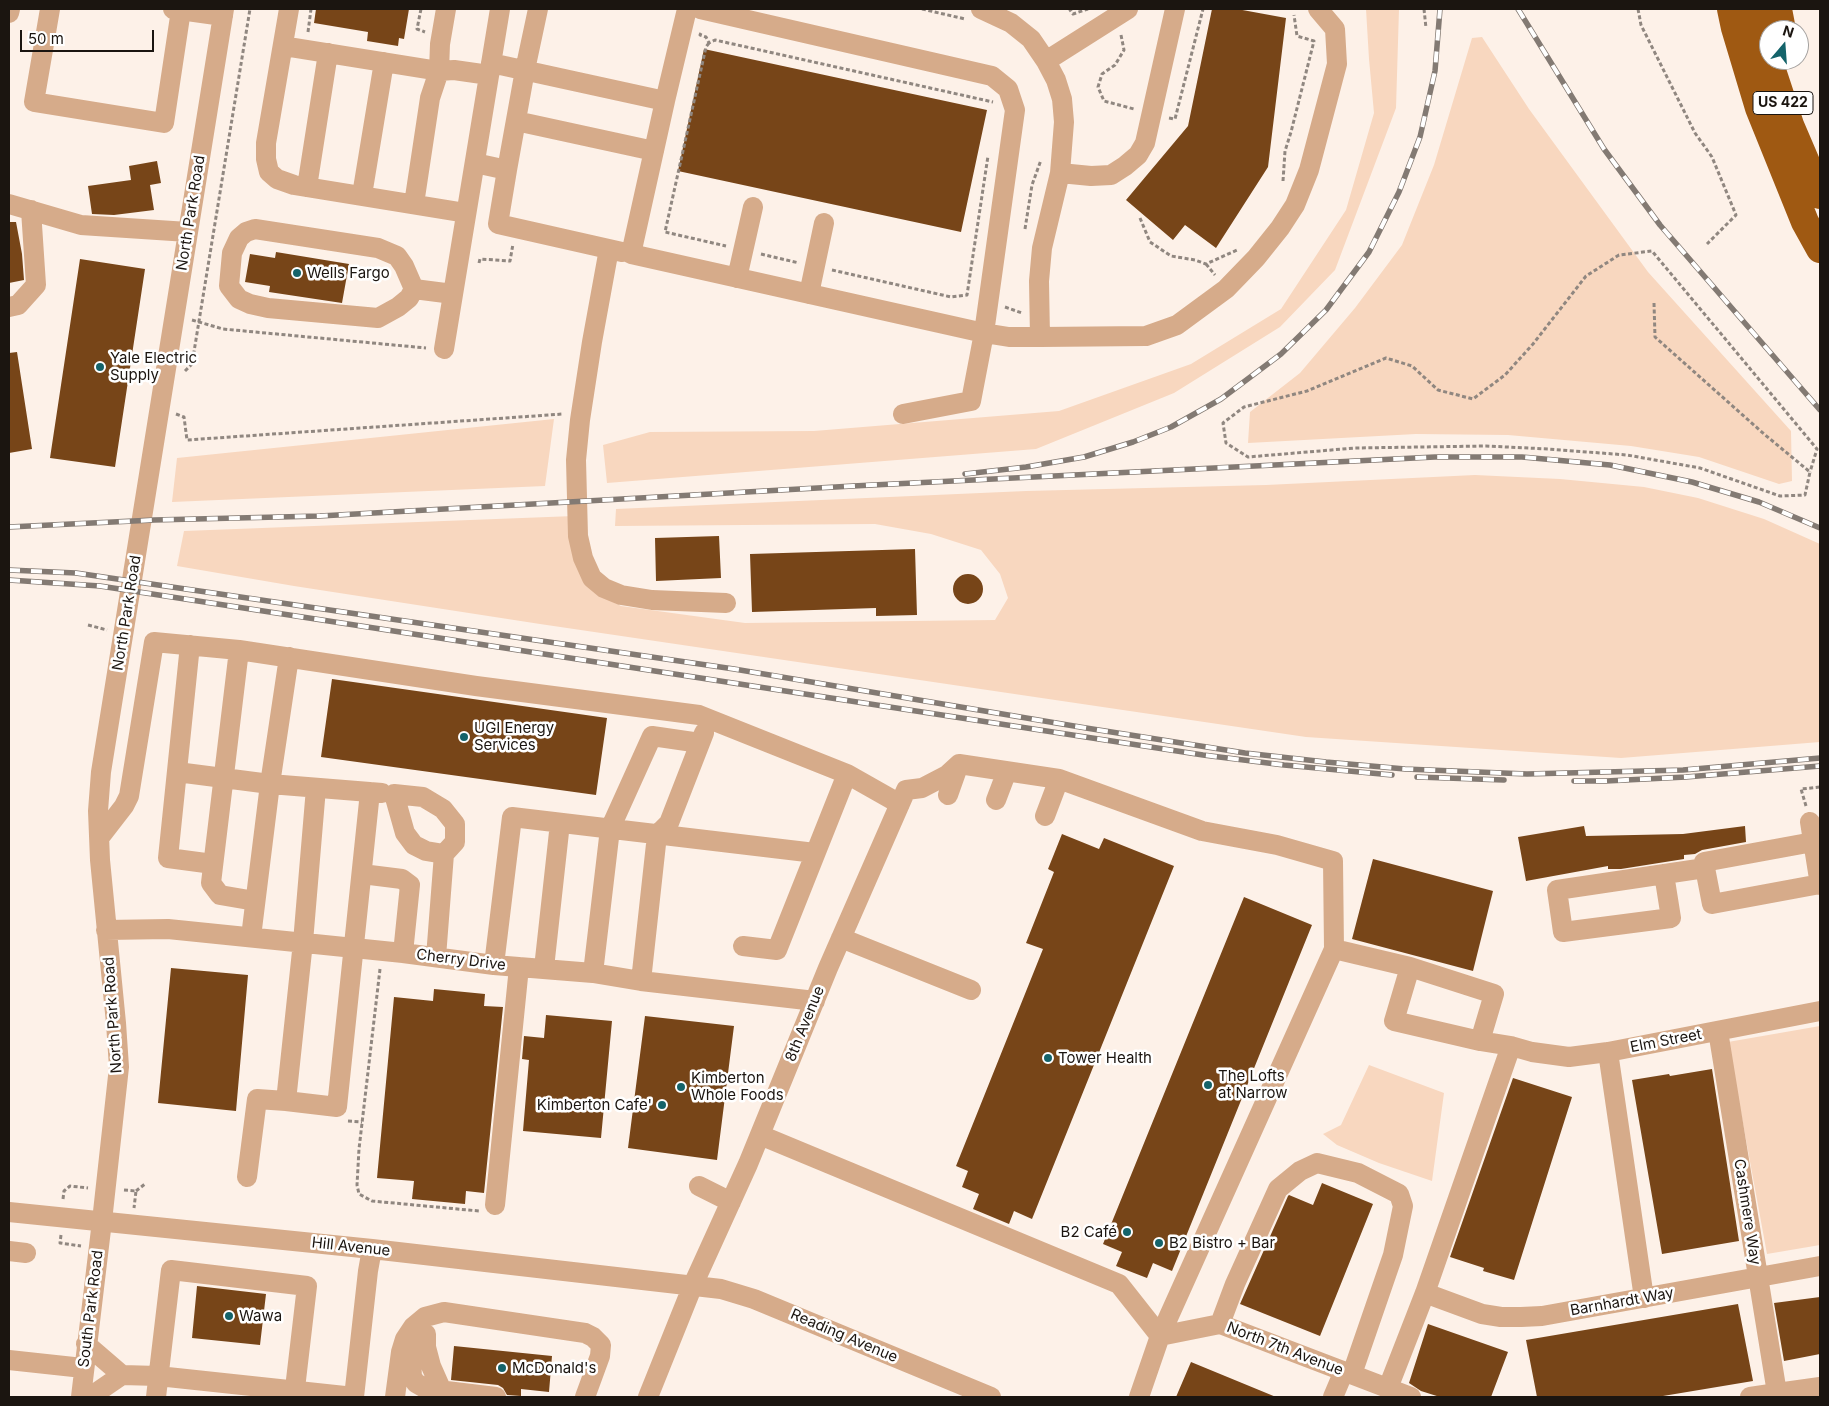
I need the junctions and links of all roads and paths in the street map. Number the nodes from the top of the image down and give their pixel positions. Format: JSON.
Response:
{"nodes":[{"id":1,"x":10,"y":9,"type":"edge"},
{"id":2,"x":50,"y":9,"type":"edge"},
{"id":3,"x":177,"y":9,"type":"edge"},
{"id":4,"x":250,"y":9,"type":"edge"},
{"id":5,"x":289,"y":9,"type":"edge"},
{"id":6,"x":311,"y":9,"type":"edge"},
{"id":7,"x":446,"y":9,"type":"edge"},
{"id":8,"x":500,"y":9,"type":"edge"},
{"id":9,"x":538,"y":9,"type":"edge"},
{"id":10,"x":687,"y":9,"type":"edge"},
{"id":11,"x":700,"y":9,"type":"edge"},
{"id":12,"x":981,"y":9,"type":"edge"},
{"id":13,"x":1072,"y":9,"type":"edge"},
{"id":14,"x":1088,"y":9,"type":"edge"},
{"id":15,"x":1128,"y":9,"type":"edge"},
{"id":16,"x":1175,"y":9,"type":"edge"},
{"id":17,"x":1318,"y":9,"type":"edge"},
{"id":18,"x":1424,"y":9,"type":"edge"},
{"id":19,"x":1638,"y":9,"type":"edge"},
{"id":20,"x":1719,"y":9,"type":"edge"},
{"id":21,"x":1730,"y":9,"type":"edge"},
{"id":22,"x":1754,"y":9,"type":"edge"},
{"id":23,"x":224,"y":12,"type":"edge"},
{"id":24,"x":9,"y":13,"type":"edge"},
{"id":25,"x":1294,"y":15,"type":"dead end"},
{"id":26,"x":767,"y":16,"type":"edge"},
{"id":27,"x":1426,"y":28,"type":"dead end"},
{"id":28,"x":702,"y":29,"type":"dead end"},
{"id":29,"x":308,"y":31,"type":"dead end"},
{"id":30,"x":710,"y":43,"type":"junction"},
{"id":31,"x":283,"y":46,"type":"junction"},
{"id":32,"x":328,"y":53,"type":"junction"},
{"id":33,"x":1046,"y":61,"type":"junction"},
{"id":34,"x":384,"y":62,"type":"junction"},
{"id":35,"x":490,"y":69,"type":"junction"},
{"id":36,"x":525,"y":70,"type":"junction"},
{"id":37,"x":1792,"y":70,"type":"edge"},
{"id":38,"x":439,"y":71,"type":"junction"},
{"id":39,"x":665,"y":101,"type":"junction"},
{"id":40,"x":996,"y":103,"type":"dead end"},
{"id":41,"x":1759,"y":108,"type":"junction"},
{"id":42,"x":516,"y":121,"type":"junction"},
{"id":43,"x":1820,"y":150,"type":"edge"},
{"id":44,"x":988,"y":151,"type":"dead end"},
{"id":45,"x":654,"y":152,"type":"junction"},
{"id":46,"x":475,"y":163,"type":"junction"},
{"id":47,"x":507,"y":170,"type":"junction"},
{"id":48,"x":1060,"y":174,"type":"junction"},
{"id":49,"x":1283,"y":184,"type":"dead end"},
{"id":50,"x":307,"y":187,"type":"junction"},
{"id":51,"x":362,"y":195,"type":"junction"},
{"id":52,"x":1820,"y":195,"type":"edge"},
{"id":53,"x":9,"y":204,"type":"edge"},
{"id":54,"x":414,"y":204,"type":"junction"},
{"id":55,"x":753,"y":207,"type":"dead end"},
{"id":56,"x":31,"y":210,"type":"junction"},
{"id":57,"x":466,"y":213,"type":"junction"},
{"id":58,"x":1140,"y":218,"type":"dead end"},
{"id":59,"x":824,"y":223,"type":"dead end"},
{"id":60,"x":188,"y":232,"type":"junction"},
{"id":61,"x":1707,"y":244,"type":"dead end"},
{"id":62,"x":609,"y":249,"type":"junction"},
{"id":63,"x":1820,"y":249,"type":"edge"},
{"id":64,"x":744,"y":250,"type":"junction"},
{"id":65,"x":1238,"y":250,"type":"dead end"},
{"id":66,"x":631,"y":254,"type":"junction"},
{"id":67,"x":1206,"y":264,"type":"junction"},
{"id":68,"x":814,"y":266,"type":"junction"},
{"id":69,"x":737,"y":278,"type":"junction"},
{"id":70,"x":1211,"y":282,"type":"dead end"},
{"id":71,"x":414,"y":289,"type":"junction"},
{"id":72,"x":453,"y":294,"type":"junction"},
{"id":73,"x":808,"y":294,"type":"junction"},
{"id":74,"x":1654,"y":303,"type":"dead end"},
{"id":75,"x":9,"y":307,"type":"edge"},
{"id":76,"x":984,"y":333,"type":"junction"},
{"id":77,"x":1040,"y":337,"type":"junction"},
{"id":78,"x":444,"y":349,"type":"dead end"},
{"id":79,"x":181,"y":376,"type":"dead end"},
{"id":80,"x":167,"y":412,"type":"junction"},
{"id":81,"x":581,"y":413,"type":"junction"},
{"id":82,"x":903,"y":414,"type":"dead end"},
{"id":83,"x":1810,"y":472,"type":"junction"},
{"id":84,"x":726,"y":603,"type":"dead end"},
{"id":85,"x":190,"y":645,"type":"junction"},
{"id":86,"x":238,"y":650,"type":"junction"},
{"id":87,"x":289,"y":657,"type":"junction"},
{"id":88,"x":710,"y":720,"type":"junction"},
{"id":89,"x":700,"y":744,"type":"junction"},
{"id":90,"x":959,"y":764,"type":"junction"},
{"id":91,"x":1007,"y":771,"type":"junction"},
{"id":92,"x":177,"y":772,"type":"junction"},
{"id":93,"x":847,"y":774,"type":"junction"},
{"id":94,"x":223,"y":778,"type":"junction"},
{"id":95,"x":1059,"y":779,"type":"junction"},
{"id":96,"x":270,"y":784,"type":"junction"},
{"id":97,"x":1820,"y":787,"type":"edge"},
{"id":98,"x":316,"y":788,"type":"junction"},
{"id":99,"x":370,"y":792,"type":"junction"},
{"id":100,"x":394,"y":794,"type":"junction"},
{"id":101,"x":948,"y":794,"type":"dead end"},
{"id":102,"x":903,"y":797,"type":"junction"},
{"id":103,"x":996,"y":800,"type":"dead end"},
{"id":104,"x":1044,"y":816,"type":"dead end"},
{"id":105,"x":1810,"y":822,"type":"joint"},
{"id":106,"x":560,"y":823,"type":"junction"},
{"id":107,"x":610,"y":829,"type":"junction"},
{"id":108,"x":657,"y":836,"type":"junction"},
{"id":109,"x":100,"y":837,"type":"junction"},
{"id":110,"x":1813,"y":842,"type":"junction"},
{"id":111,"x":815,"y":853,"type":"junction"},
{"id":112,"x":444,"y":854,"type":"junction"},
{"id":113,"x":213,"y":864,"type":"junction"},
{"id":114,"x":1705,"y":868,"type":"junction"},
{"id":115,"x":362,"y":874,"type":"junction"},
{"id":116,"x":1664,"y":874,"type":"junction"},
{"id":117,"x":1820,"y":885,"type":"edge"},
{"id":118,"x":255,"y":901,"type":"junction"},
{"id":119,"x":106,"y":930,"type":"junction"},
{"id":120,"x":251,"y":937,"type":"junction"},
{"id":121,"x":841,"y":938,"type":"junction"},
{"id":122,"x":303,"y":942,"type":"junction"},
{"id":123,"x":743,"y":946,"type":"dead end"},
{"id":124,"x":353,"y":948,"type":"junction"},
{"id":125,"x":1334,"y":949,"type":"junction"},
{"id":126,"x":382,"y":951,"type":"junction"},
{"id":127,"x":403,"y":953,"type":"junction"},
{"id":128,"x":436,"y":957,"type":"junction"},
{"id":129,"x":494,"y":965,"type":"junction"},
{"id":130,"x":519,"y":966,"type":"junction"},
{"id":131,"x":1410,"y":967,"type":"junction"},
{"id":132,"x":544,"y":968,"type":"junction"},
{"id":133,"x":593,"y":973,"type":"junction"},
{"id":134,"x":641,"y":981,"type":"junction"},
{"id":135,"x":970,"y":990,"type":"dead end"},
{"id":136,"x":815,"y":1001,"type":"junction"},
{"id":137,"x":1820,"y":1011,"type":"edge"},
{"id":138,"x":1718,"y":1031,"type":"junction"},
{"id":139,"x":1480,"y":1041,"type":"junction"},
{"id":140,"x":1511,"y":1046,"type":"junction"},
{"id":141,"x":1608,"y":1052,"type":"junction"},
{"id":142,"x":286,"y":1101,"type":"junction"},
{"id":143,"x":760,"y":1135,"type":"junction"},
{"id":144,"x":247,"y":1177,"type":"dead end"},
{"id":145,"x":145,"y":1184,"type":"dead end"},
{"id":146,"x":700,"y":1186,"type":"dead end"},
{"id":147,"x":136,"y":1191,"type":"dead end"},
{"id":148,"x":731,"y":1202,"type":"junction"},
{"id":149,"x":495,"y":1205,"type":"joint"},
{"id":150,"x":9,"y":1212,"type":"edge"},
{"id":151,"x":102,"y":1221,"type":"junction"},
{"id":152,"x":372,"y":1249,"type":"junction"},
{"id":153,"x":1820,"y":1266,"type":"edge"},
{"id":154,"x":1757,"y":1278,"type":"junction"},
{"id":155,"x":694,"y":1285,"type":"junction"},
{"id":156,"x":1425,"y":1293,"type":"junction"},
{"id":157,"x":1644,"y":1298,"type":"junction"},
{"id":158,"x":465,"y":1315,"type":"junction"},
{"id":159,"x":1220,"y":1324,"type":"junction"},
{"id":160,"x":1160,"y":1336,"type":"junction"},
{"id":161,"x":86,"y":1344,"type":"junction"},
{"id":162,"x":11,"y":1359,"type":"edge"},
{"id":163,"x":83,"y":1368,"type":"junction"},
{"id":164,"x":1348,"y":1373,"type":"junction"},
{"id":165,"x":122,"y":1375,"type":"junction"},
{"id":166,"x":158,"y":1376,"type":"junction"},
{"id":167,"x":1820,"y":1387,"type":"edge"},
{"id":168,"x":1388,"y":1388,"type":"junction"},
{"id":169,"x":294,"y":1394,"type":"edge"},
{"id":170,"x":1778,"y":1395,"type":"edge"},
{"id":171,"x":80,"y":1397,"type":"edge"},
{"id":172,"x":90,"y":1397,"type":"edge"},
{"id":173,"x":156,"y":1397,"type":"edge"},
{"id":174,"x":354,"y":1397,"type":"edge"},
{"id":175,"x":395,"y":1397,"type":"edge"},
{"id":176,"x":496,"y":1397,"type":"edge"},
{"id":177,"x":585,"y":1397,"type":"edge"},
{"id":178,"x":648,"y":1397,"type":"edge"},
{"id":179,"x":991,"y":1397,"type":"edge"},
{"id":180,"x":1139,"y":1397,"type":"edge"},
{"id":181,"x":1333,"y":1397,"type":"edge"},
{"id":182,"x":1411,"y":1397,"type":"edge"},
{"id":183,"x":1750,"y":1397,"type":"edge"}],
"edges":[{"from":1,"to":24,"type":"street"},
{"from":2,"to":3,"type":"street"},
{"from":3,"to":23,"type":"street"},
{"from":4,"to":79,"type":"path"},
{"from":5,"to":31,"type":"street"},
{"from":6,"to":29,"type":"path"},
{"from":7,"to":38,"type":"street"},
{"from":8,"to":35,"type":"street"},
{"from":9,"to":36,"type":"street"},
{"from":10,"to":39,"type":"street"},
{"from":11,"to":26,"type":"street"},
{"from":12,"to":33,"type":"street"},
{"from":13,"to":14,"type":"path"},
{"from":15,"to":33,"type":"street"},
{"from":16,"to":48,"type":"street"},
{"from":17,"to":77,"type":"street"},
{"from":18,"to":27,"type":"path"},
{"from":19,"to":61,"type":"path"},
{"from":20,"to":41,"type":"highway"},
{"from":21,"to":41,"type":"highway","number":"US 422"},
{"from":22,"to":52,"type":"highway","number":"US 422"},
{"from":23,"to":60,"type":"street","name":"North Park Road"},
{"from":25,"to":49,"type":"path"},
{"from":26,"to":76,"type":"street"},
{"from":28,"to":30,"type":"path"},
{"from":30,"to":40,"type":"path"},
{"from":30,"to":64,"type":"path"},
{"from":31,"to":32,"type":"street"},
{"from":31,"to":50,"type":"street"},
{"from":32,"to":34,"type":"street"},
{"from":32,"to":50,"type":"street"},
{"from":33,"to":48,"type":"street"},
{"from":34,"to":38,"type":"street"},
{"from":34,"to":51,"type":"street"},
{"from":35,"to":36,"type":"street"},
{"from":35,"to":38,"type":"street"},
{"from":35,"to":46,"type":"street"},
{"from":36,"to":39,"type":"street"},
{"from":36,"to":42,"type":"street"},
{"from":37,"to":43,"type":"highway"},
{"from":38,"to":54,"type":"street"},
{"from":39,"to":45,"type":"street"},
{"from":41,"to":63,"type":"highway","number":"US 422"},
{"from":42,"to":45,"type":"street"},
{"from":42,"to":47,"type":"street"},
{"from":44,"to":68,"type":"path"},
{"from":45,"to":66,"type":"street"},
{"from":46,"to":47,"type":"street"},
{"from":46,"to":57,"type":"street"},
{"from":47,"to":62,"type":"street"},
{"from":48,"to":77,"type":"street"},
{"from":50,"to":51,"type":"street"},
{"from":51,"to":54,"type":"street"},
{"from":53,"to":56,"type":"street"},
{"from":54,"to":57,"type":"street"},
{"from":55,"to":64,"type":"street"},
{"from":56,"to":60,"type":"street"},
{"from":56,"to":75,"type":"street"},
{"from":57,"to":72,"type":"street"},
{"from":58,"to":67,"type":"path"},
{"from":59,"to":68,"type":"street"},
{"from":60,"to":80,"type":"street","name":"North Park Road"},
{"from":62,"to":66,"type":"street"},
{"from":62,"to":81,"type":"street"},
{"from":64,"to":68,"type":"path"},
{"from":64,"to":69,"type":"street"},
{"from":65,"to":67,"type":"path"},
{"from":66,"to":69,"type":"street"},
{"from":67,"to":70,"type":"path"},
{"from":68,"to":73,"type":"street"},
{"from":69,"to":73,"type":"street"},
{"from":71,"to":71,"type":"street"},
{"from":71,"to":72,"type":"street"},
{"from":72,"to":78,"type":"street"},
{"from":73,"to":76,"type":"street"},
{"from":74,"to":83,"type":"path"},
{"from":76,"to":77,"type":"street"},
{"from":76,"to":82,"type":"street"},
{"from":80,"to":81,"type":"path"},
{"from":80,"to":109,"type":"street","name":"North Park Road"},
{"from":81,"to":84,"type":"street"},
{"from":83,"to":83,"type":"path"},
{"from":85,"to":86,"type":"street"},
{"from":85,"to":92,"type":"street"},
{"from":85,"to":109,"type":"street"},
{"from":86,"to":87,"type":"street"},
{"from":86,"to":94,"type":"street"},
{"from":87,"to":88,"type":"street"},
{"from":87,"to":96,"type":"street"},
{"from":88,"to":89,"type":"street"},
{"from":88,"to":93,"type":"street"},
{"from":89,"to":107,"type":"street"},
{"from":89,"to":108,"type":"street"},
{"from":90,"to":91,"type":"street"},
{"from":90,"to":101,"type":"street"},
{"from":90,"to":102,"type":"street"},
{"from":91,"to":95,"type":"street"},
{"from":91,"to":103,"type":"street"},
{"from":92,"to":94,"type":"street"},
{"from":92,"to":113,"type":"street"},
{"from":93,"to":102,"type":"street"},
{"from":93,"to":111,"type":"street"},
{"from":94,"to":96,"type":"street"},
{"from":94,"to":113,"type":"street"},
{"from":95,"to":104,"type":"street"},
{"from":95,"to":125,"type":"street"},
{"from":96,"to":98,"type":"street"},
{"from":96,"to":118,"type":"street"},
{"from":97,"to":105,"type":"path"},
{"from":98,"to":99,"type":"street"},
{"from":98,"to":122,"type":"street"},
{"from":99,"to":100,"type":"street"},
{"from":99,"to":115,"type":"street"},
{"from":100,"to":112,"type":"street"},
{"from":100,"to":112,"type":"street"},
{"from":102,"to":121,"type":"street","name":"8th Avenue"},
{"from":105,"to":110,"type":"street"},
{"from":106,"to":107,"type":"street"},
{"from":106,"to":129,"type":"street"},
{"from":106,"to":132,"type":"street"},
{"from":107,"to":108,"type":"street"},
{"from":107,"to":133,"type":"street"},
{"from":108,"to":111,"type":"street"},
{"from":108,"to":134,"type":"street"},
{"from":109,"to":119,"type":"street","name":"North Park Road"},
{"from":110,"to":114,"type":"street"},
{"from":110,"to":117,"type":"street"},
{"from":111,"to":123,"type":"street"},
{"from":112,"to":128,"type":"street"},
{"from":113,"to":118,"type":"street"},
{"from":114,"to":116,"type":"street"},
{"from":114,"to":117,"type":"street"},
{"from":115,"to":124,"type":"street"},
{"from":115,"to":127,"type":"street"},
{"from":116,"to":116,"type":"street"},
{"from":118,"to":120,"type":"street"},
{"from":119,"to":120,"type":"street","name":"Cherry Drive"},
{"from":119,"to":151,"type":"street","name":"North Park Road"},
{"from":120,"to":122,"type":"street","name":"Cherry Drive"},
{"from":121,"to":135,"type":"street"},
{"from":121,"to":136,"type":"street","name":"8th Avenue"},
{"from":122,"to":124,"type":"street","name":"Cherry Drive"},
{"from":122,"to":142,"type":"street"},
{"from":124,"to":126,"type":"street","name":"Cherry Drive"},
{"from":124,"to":142,"type":"street"},
{"from":125,"to":131,"type":"street"},
{"from":125,"to":160,"type":"street"},
{"from":126,"to":127,"type":"street","name":"Cherry Drive"},
{"from":126,"to":149,"type":"path"},
{"from":127,"to":128,"type":"street","name":"Cherry Drive"},
{"from":128,"to":129,"type":"street","name":"Cherry Drive"},
{"from":129,"to":130,"type":"street","name":"Cherry Drive"},
{"from":130,"to":132,"type":"street","name":"Cherry Drive"},
{"from":130,"to":149,"type":"street"},
{"from":131,"to":139,"type":"street"},
{"from":131,"to":139,"type":"street","name":"Elm Street"},
{"from":132,"to":133,"type":"street","name":"Cherry Drive"},
{"from":133,"to":134,"type":"street","name":"Cherry Drive"},
{"from":134,"to":136,"type":"street","name":"Cherry Drive"},
{"from":136,"to":143,"type":"street","name":"8th Avenue"},
{"from":137,"to":138,"type":"street","name":"Elm Street"},
{"from":138,"to":141,"type":"street","name":"Elm Street"},
{"from":138,"to":154,"type":"street","name":"Cashmere Way"},
{"from":139,"to":140,"type":"street","name":"Elm Street"},
{"from":140,"to":141,"type":"street","name":"Elm Street"},
{"from":140,"to":156,"type":"street"},
{"from":141,"to":157,"type":"street"},
{"from":142,"to":144,"type":"street"},
{"from":143,"to":148,"type":"street","name":"8th Avenue"},
{"from":143,"to":160,"type":"street"},
{"from":145,"to":147,"type":"path"},
{"from":146,"to":148,"type":"street"},
{"from":148,"to":155,"type":"street","name":"8th Avenue"},
{"from":150,"to":151,"type":"street","name":"Hill Avenue"},
{"from":151,"to":152,"type":"street","name":"Hill Avenue"},
{"from":151,"to":161,"type":"street","name":"South Park Road"},
{"from":152,"to":155,"type":"street","name":"Hill Avenue"},
{"from":152,"to":174,"type":"street"},
{"from":153,"to":154,"type":"street","name":"Barnhardt Way"},
{"from":154,"to":157,"type":"street","name":"Barnhardt Way"},
{"from":154,"to":170,"type":"street","name":"Cashmere Way"},
{"from":155,"to":178,"type":"street","name":"8th Avenue"},
{"from":155,"to":179,"type":"street","name":"Reading Avenue"},
{"from":156,"to":157,"type":"street","name":"Barnhardt Way"},
{"from":156,"to":168,"type":"street"},
{"from":158,"to":175,"type":"street"},
{"from":158,"to":176,"type":"street"},
{"from":158,"to":177,"type":"street"},
{"from":159,"to":160,"type":"street","name":"North 7th Avenue"},
{"from":159,"to":164,"type":"street","name":"North 7th Avenue"},
{"from":159,"to":164,"type":"street"},
{"from":160,"to":180,"type":"street"},
{"from":161,"to":163,"type":"street","name":"South Park Road"},
{"from":161,"to":165,"type":"street"},
{"from":162,"to":163,"type":"street"},
{"from":163,"to":171,"type":"street","name":"South Park Road"},
{"from":164,"to":168,"type":"street","name":"North 7th Avenue"},
{"from":164,"to":181,"type":"street"},
{"from":165,"to":166,"type":"street"},
{"from":165,"to":172,"type":"street"},
{"from":166,"to":169,"type":"street"},
{"from":166,"to":169,"type":"street"},
{"from":166,"to":173,"type":"street"},
{"from":167,"to":170,"type":"street"},
{"from":168,"to":182,"type":"street","name":"North 7th Avenue"},
{"from":169,"to":174,"type":"street"},
{"from":170,"to":183,"type":"street"}]}
